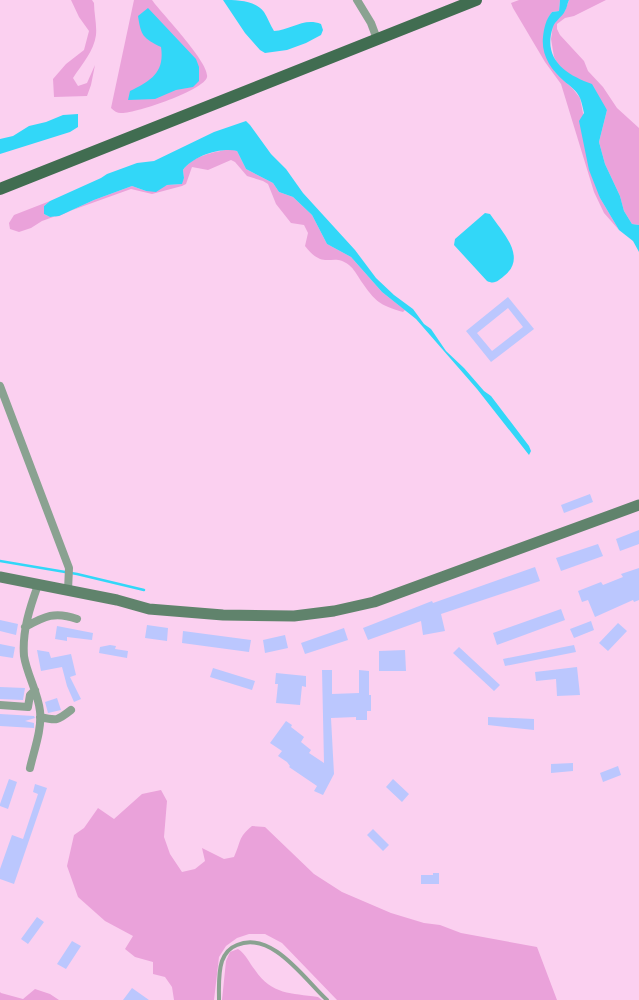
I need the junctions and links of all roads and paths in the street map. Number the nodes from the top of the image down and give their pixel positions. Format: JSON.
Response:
{"nodes":[{"id":1,"x":357,"y":0,"type":"edge"},
{"id":2,"x":476,"y":0,"type":"edge"},
{"id":3,"x":378,"y":39,"type":"junction"},
{"id":4,"x":0,"y":189,"type":"edge"},
{"id":5,"x":0,"y":386,"type":"edge"},
{"id":6,"x":639,"y":506,"type":"edge"},
{"id":7,"x":0,"y":578,"type":"edge"},
{"id":8,"x":38,"y":585,"type":"junction"},
{"id":9,"x":68,"y":590,"type":"junction"},
{"id":10,"x":77,"y":619,"type":"dead end"},
{"id":11,"x":25,"y":627,"type":"junction"},
{"id":12,"x":35,"y":690,"type":"junction"},
{"id":13,"x":0,"y":705,"type":"edge"},
{"id":14,"x":71,"y":710,"type":"dead end"},
{"id":15,"x":40,"y":717,"type":"junction"},
{"id":16,"x":30,"y":768,"type":"dead end"},
{"id":17,"x":218,"y":1000,"type":"edge"},
{"id":18,"x":327,"y":1000,"type":"edge"}],
"edges":[{"from":1,"to":3,"type":"street"},
{"from":2,"to":3,"type":"main road"},
{"from":3,"to":4,"type":"main road"},
{"from":5,"to":9,"type":"street"},
{"from":6,"to":9,"type":"main road"},
{"from":7,"to":8,"type":"main road"},
{"from":8,"to":9,"type":"main road"},
{"from":8,"to":11,"type":"street"},
{"from":10,"to":11,"type":"street"},
{"from":11,"to":12,"type":"street"},
{"from":12,"to":13,"type":"street"},
{"from":12,"to":15,"type":"street"},
{"from":14,"to":15,"type":"street"},
{"from":15,"to":16,"type":"street"},
{"from":17,"to":18,"type":"lane"}]}
